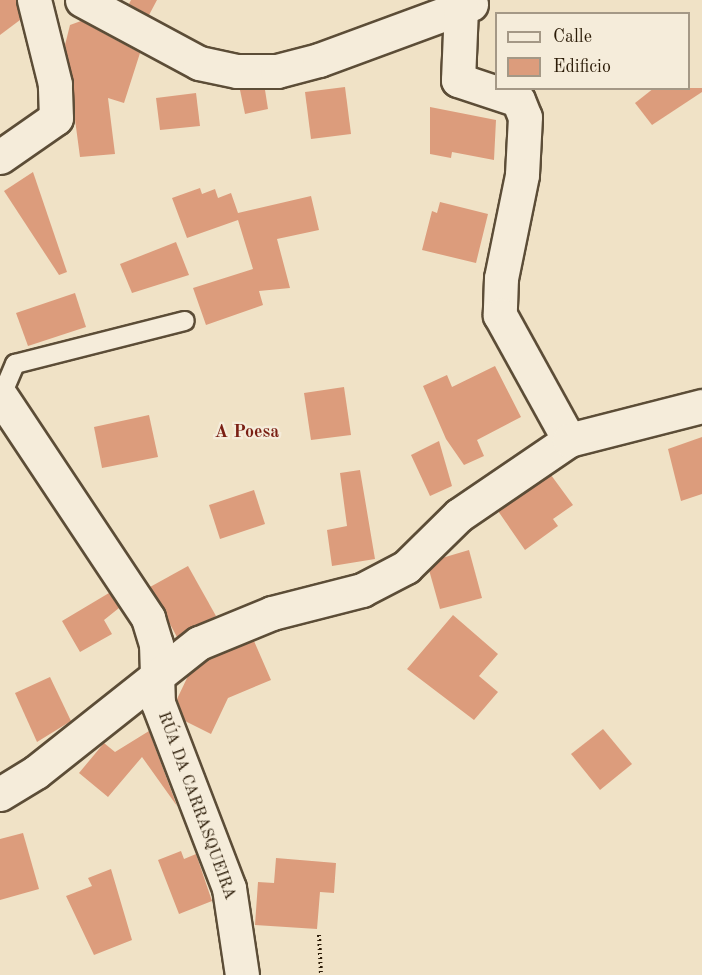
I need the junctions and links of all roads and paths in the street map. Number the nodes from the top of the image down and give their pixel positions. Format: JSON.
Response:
{"nodes":[{"id":1,"x":34,"y":0,"type":"edge"},
{"id":2,"x":82,"y":0,"type":"edge"},
{"id":3,"x":0,"y":157,"type":"edge"},
{"id":4,"x":185,"y":321,"type":"dead end"},
{"id":5,"x":1,"y":396,"type":"edge"},
{"id":6,"x":702,"y":406,"type":"edge"},
{"id":7,"x":569,"y":440,"type":"junction"},
{"id":8,"x":158,"y":672,"type":"junction"},
{"id":9,"x":0,"y":794,"type":"edge"},
{"id":10,"x":319,"y":935,"type":"dead end"},
{"id":11,"x":242,"y":975,"type":"edge"},
{"id":12,"x":321,"y":975,"type":"edge"}],
"edges":[{"from":1,"to":3,"type":"street"},
{"from":2,"to":7,"type":"street"},
{"from":4,"to":5,"type":"lane"},
{"from":5,"to":8,"type":"street","name":"RÚA DA CARRASQUEIRA"},
{"from":6,"to":7,"type":"street"},
{"from":7,"to":8,"type":"street"},
{"from":8,"to":9,"type":"street"},
{"from":8,"to":11,"type":"street","name":"RÚA DA CARRASQUEIRA"},
{"from":10,"to":12,"type":"path"}]}
